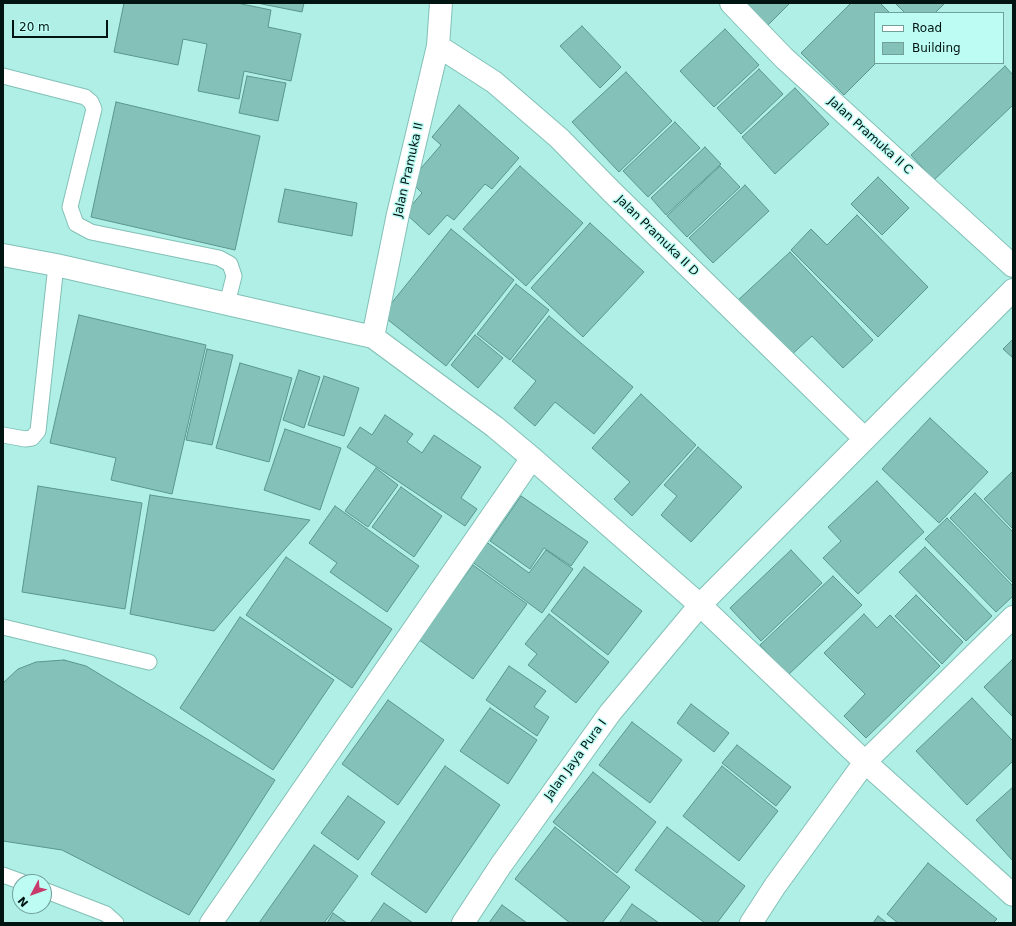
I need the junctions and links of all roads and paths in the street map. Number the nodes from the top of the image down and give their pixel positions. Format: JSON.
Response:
{"nodes":[{"id":1,"x":441,"y":3,"type":"edge"},
{"id":2,"x":731,"y":3,"type":"edge"},
{"id":3,"x":438,"y":46,"type":"junction"},
{"id":4,"x":3,"y":76,"type":"edge"},
{"id":5,"x":3,"y":255,"type":"edge"},
{"id":6,"x":56,"y":265,"type":"junction"},
{"id":7,"x":1013,"y":266,"type":"edge"},
{"id":8,"x":1013,"y":290,"type":"edge"},
{"id":9,"x":227,"y":304,"type":"junction"},
{"id":10,"x":373,"y":337,"type":"junction"},
{"id":11,"x":3,"y":435,"type":"edge"},
{"id":12,"x":865,"y":439,"type":"junction"},
{"id":13,"x":532,"y":458,"type":"junction"},
{"id":14,"x":700,"y":605,"type":"junction"},
{"id":15,"x":1013,"y":617,"type":"edge"},
{"id":16,"x":3,"y":627,"type":"edge"},
{"id":17,"x":149,"y":662,"type":"dead end"},
{"id":18,"x":865,"y":762,"type":"junction"},
{"id":19,"x":52,"y":893,"type":"edge"},
{"id":20,"x":1013,"y":895,"type":"edge"},
{"id":21,"x":116,"y":923,"type":"edge"},
{"id":22,"x":211,"y":923,"type":"edge"},
{"id":23,"x":463,"y":923,"type":"edge"},
{"id":24,"x":751,"y":923,"type":"edge"}],
"edges":[{"from":1,"to":3,"type":"street","name":"Jalan Pramuka II"},
{"from":2,"to":7,"type":"street","name":"Jalan Pramuka II C"},
{"from":3,"to":10,"type":"street","name":"Jalan Pramuka II"},
{"from":3,"to":12,"type":"street","name":"Jalan Pramuka II D"},
{"from":4,"to":9,"type":"lane"},
{"from":5,"to":6,"type":"street"},
{"from":6,"to":9,"type":"street"},
{"from":6,"to":11,"type":"lane"},
{"from":8,"to":12,"type":"street","name":"Jalan Jaya Pura I"},
{"from":9,"to":10,"type":"street"},
{"from":10,"to":13,"type":"street"},
{"from":12,"to":14,"type":"street","name":"Jalan Jaya Pura I"},
{"from":13,"to":14,"type":"street"},
{"from":13,"to":22,"type":"street"},
{"from":14,"to":18,"type":"street"},
{"from":14,"to":23,"type":"street","name":"Jalan Jaya Pura I"},
{"from":15,"to":18,"type":"street"},
{"from":16,"to":17,"type":"lane"},
{"from":18,"to":20,"type":"street"},
{"from":18,"to":24,"type":"street"},
{"from":19,"to":21,"type":"lane"}]}
